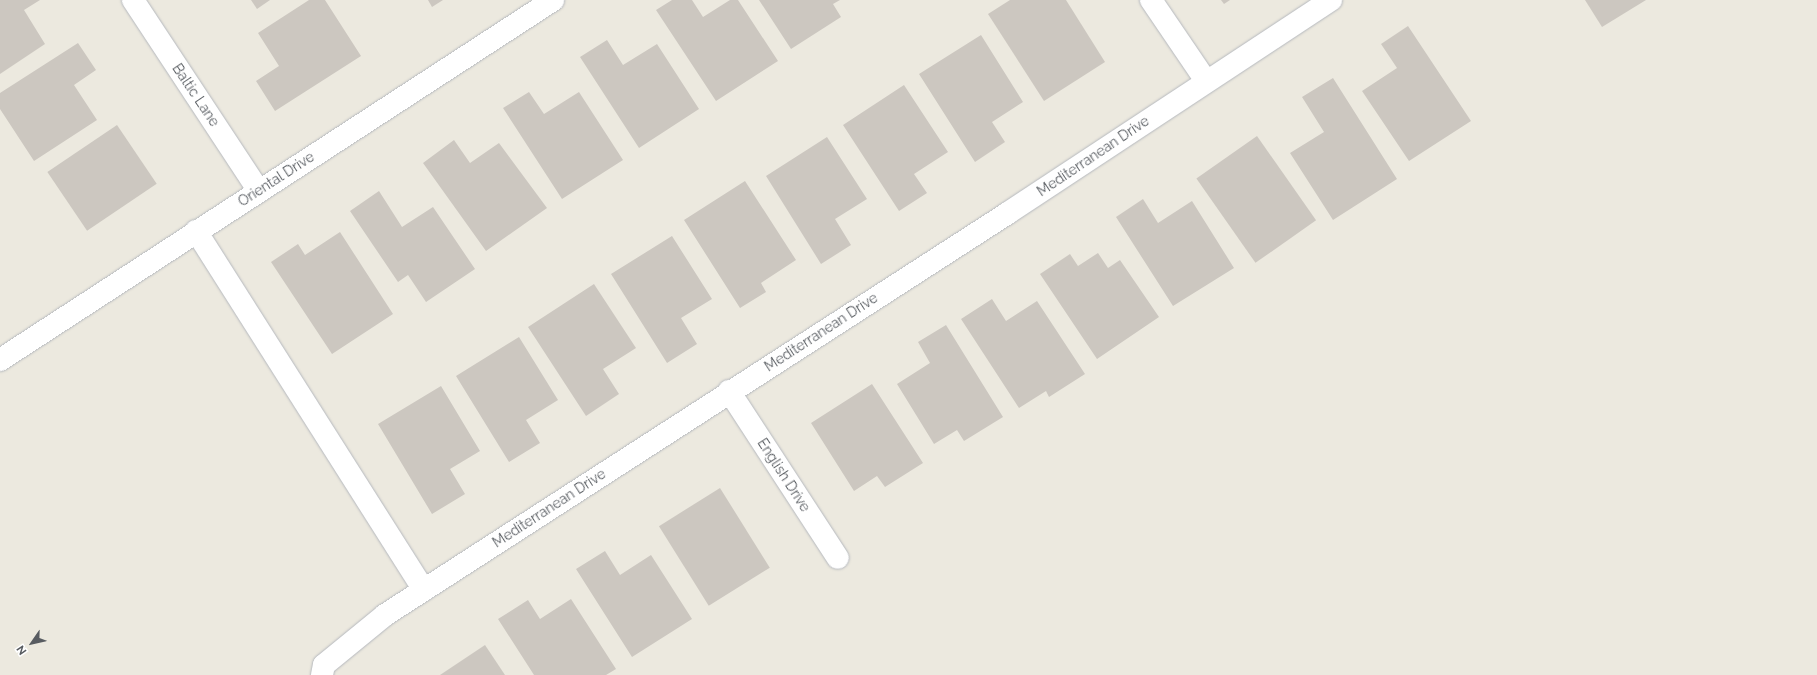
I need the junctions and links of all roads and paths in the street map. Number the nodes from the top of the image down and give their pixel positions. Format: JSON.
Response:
{"nodes":[{"id":1,"x":133,"y":0,"type":"edge"},
{"id":2,"x":553,"y":0,"type":"edge"},
{"id":3,"x":1151,"y":0,"type":"edge"},
{"id":4,"x":1331,"y":0,"type":"edge"},
{"id":5,"x":1206,"y":81,"type":"junction"},
{"id":6,"x":259,"y":191,"type":"junction"},
{"id":7,"x":196,"y":231,"type":"junction"},
{"id":8,"x":0,"y":360,"type":"edge"},
{"id":9,"x":729,"y":391,"type":"junction"},
{"id":10,"x":838,"y":558,"type":"dead end"},
{"id":11,"x":424,"y":590,"type":"junction"},
{"id":12,"x":322,"y":675,"type":"edge"}],
"edges":[{"from":1,"to":6,"type":"street","name":"Baltic Lane"},
{"from":2,"to":6,"type":"street","name":"Oriental Drive"},
{"from":3,"to":5,"type":"street"},
{"from":4,"to":5,"type":"street","name":"Mediterranean Drive"},
{"from":5,"to":9,"type":"street","name":"Mediterranean Drive"},
{"from":6,"to":7,"type":"street","name":"Oriental Drive"},
{"from":7,"to":8,"type":"street","name":"Oriental Drive"},
{"from":7,"to":11,"type":"street"},
{"from":9,"to":10,"type":"street","name":"English Drive"},
{"from":9,"to":11,"type":"street","name":"Mediterranean Drive"},
{"from":11,"to":12,"type":"street","name":"Mediterranean Drive"}]}
